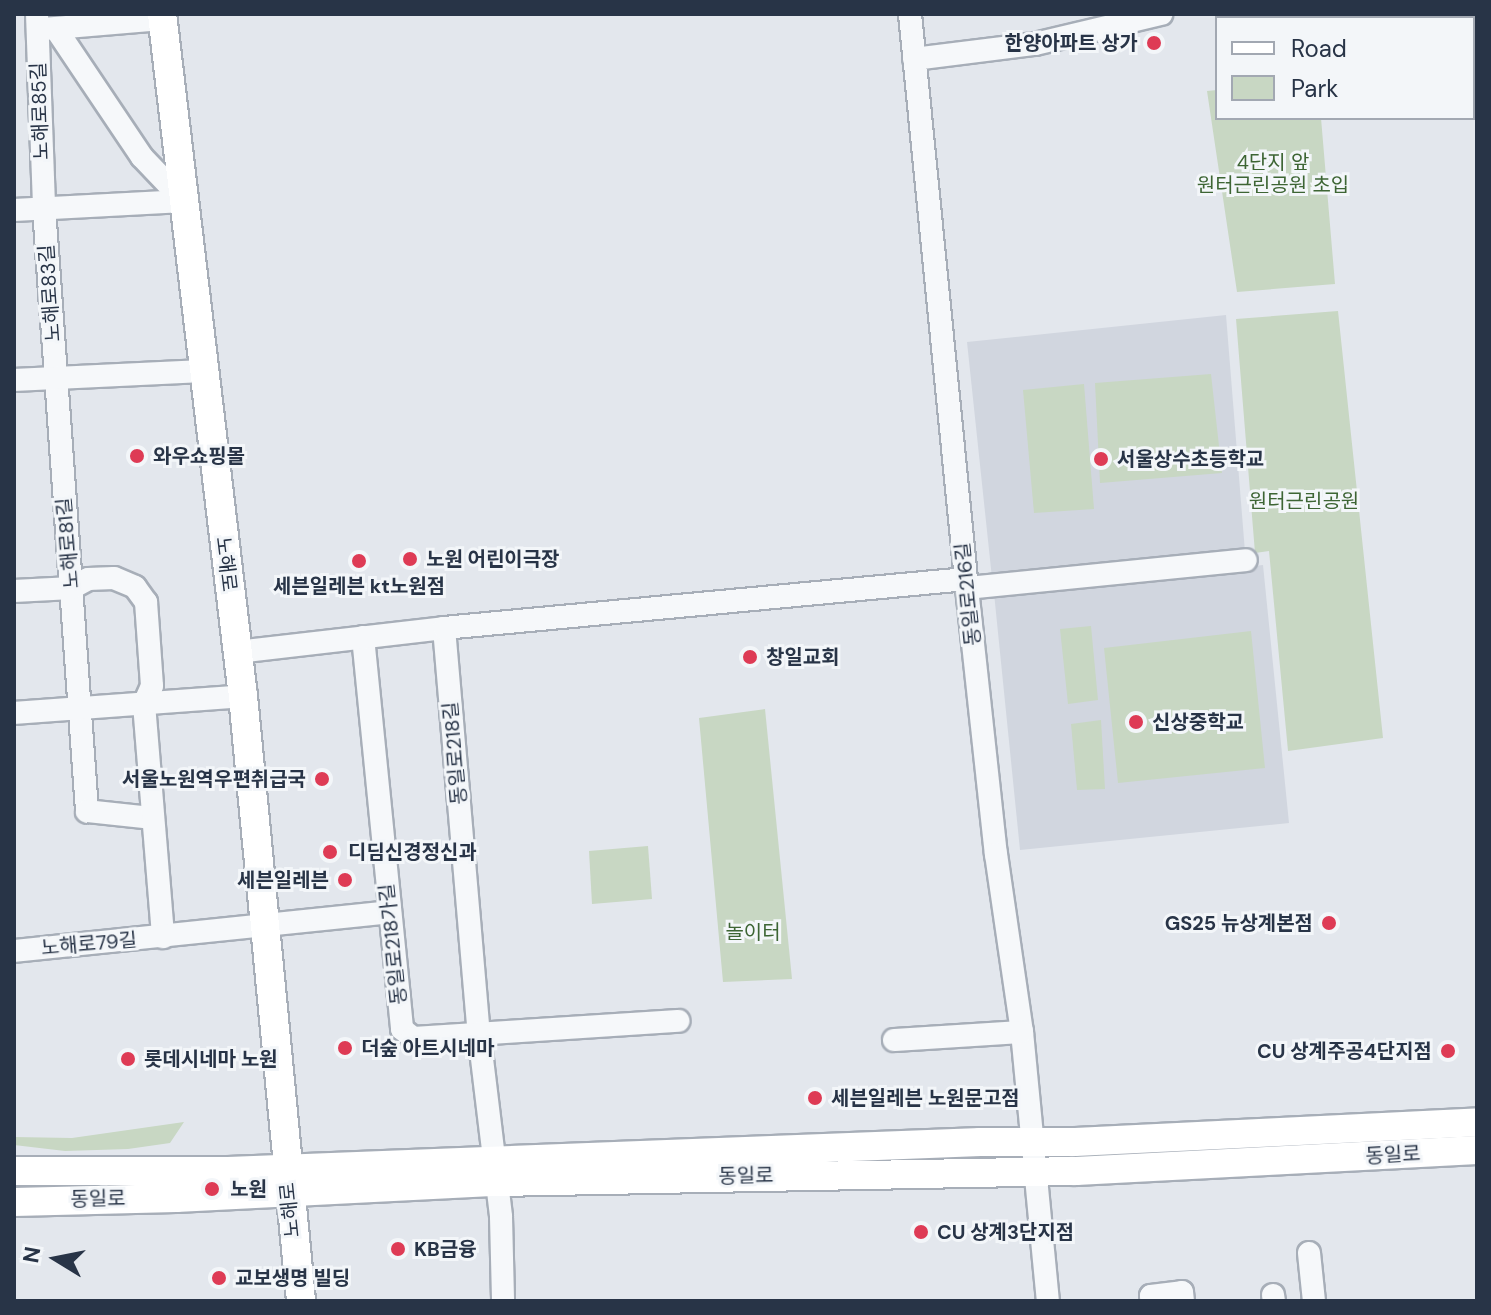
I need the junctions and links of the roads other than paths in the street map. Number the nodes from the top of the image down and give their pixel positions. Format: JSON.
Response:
{"nodes":[{"id":1,"x":910,"y":14,"type":"edge"},
{"id":2,"x":1161,"y":14,"type":"edge"},
{"id":3,"x":162,"y":17,"type":"edge"},
{"id":4,"x":43,"y":24,"type":"edge"},
{"id":5,"x":914,"y":59,"type":"junction"},
{"id":6,"x":184,"y":201,"type":"junction"},
{"id":7,"x":44,"y":208,"type":"junction"},
{"id":8,"x":14,"y":210,"type":"edge"},
{"id":9,"x":203,"y":371,"type":"junction"},
{"id":10,"x":55,"y":378,"type":"junction"},
{"id":11,"x":14,"y":380,"type":"edge"},
{"id":12,"x":1246,"y":560,"type":"dead end"},
{"id":13,"x":967,"y":584,"type":"junction"},
{"id":14,"x":72,"y":588,"type":"junction"},
{"id":15,"x":14,"y":591,"type":"edge"},
{"id":16,"x":444,"y":628,"type":"junction"},
{"id":17,"x":363,"y":637,"type":"junction"},
{"id":18,"x":237,"y":652,"type":"junction"},
{"id":19,"x":243,"y":696,"type":"junction"},
{"id":20,"x":144,"y":704,"type":"junction"},
{"id":21,"x":82,"y":707,"type":"junction"},
{"id":22,"x":14,"y":713,"type":"edge"},
{"id":23,"x":152,"y":818,"type":"junction"},
{"id":24,"x":390,"y":912,"type":"junction"},
{"id":25,"x":265,"y":928,"type":"junction"},
{"id":26,"x":163,"y":937,"type":"junction"},
{"id":27,"x":14,"y":951,"type":"edge"},
{"id":28,"x":678,"y":1021,"type":"dead end"},
{"id":29,"x":1022,"y":1032,"type":"junction"},
{"id":30,"x":479,"y":1034,"type":"junction"},
{"id":31,"x":894,"y":1040,"type":"dead end"},
{"id":32,"x":1477,"y":1122,"type":"edge"},
{"id":33,"x":1033,"y":1143,"type":"junction"},
{"id":34,"x":1477,"y":1150,"type":"edge"},
{"id":35,"x":14,"y":1171,"type":"edge"},
{"id":36,"x":495,"y":1171,"type":"junction"},
{"id":37,"x":1036,"y":1172,"type":"junction"},
{"id":38,"x":287,"y":1180,"type":"junction"},
{"id":39,"x":14,"y":1202,"type":"edge"},
{"id":40,"x":1309,"y":1253,"type":"dead end"},
{"id":41,"x":301,"y":1301,"type":"edge"},
{"id":42,"x":503,"y":1301,"type":"edge"},
{"id":43,"x":1048,"y":1301,"type":"edge"},
{"id":44,"x":1152,"y":1301,"type":"edge"},
{"id":45,"x":1183,"y":1301,"type":"edge"},
{"id":46,"x":1314,"y":1301,"type":"edge"}],
"edges":[{"from":1,"to":5,"type":"street","name":"동일로216길"},
{"from":2,"to":5,"type":"street"},
{"from":3,"to":4,"type":"street"},
{"from":3,"to":6,"type":"main road","name":"노해로"},
{"from":4,"to":6,"type":"street"},
{"from":4,"to":7,"type":"street","name":"노해로85길"},
{"from":5,"to":13,"type":"street","name":"동일로216길"},
{"from":6,"to":7,"type":"street"},
{"from":6,"to":9,"type":"main road","name":"노해로"},
{"from":7,"to":8,"type":"street"},
{"from":7,"to":10,"type":"street","name":"노해로83길"},
{"from":9,"to":10,"type":"street"},
{"from":9,"to":18,"type":"main road","name":"노해로"},
{"from":10,"to":11,"type":"street"},
{"from":10,"to":14,"type":"street","name":"노해로81길"},
{"from":12,"to":13,"type":"street"},
{"from":13,"to":16,"type":"street"},
{"from":13,"to":29,"type":"street","name":"동일로216길"},
{"from":14,"to":15,"type":"street"},
{"from":14,"to":20,"type":"street","name":"노해로79길"},
{"from":14,"to":21,"type":"street","name":"노해로81길"},
{"from":16,"to":17,"type":"street"},
{"from":16,"to":30,"type":"street","name":"동일로218길"},
{"from":17,"to":18,"type":"street"},
{"from":17,"to":24,"type":"street","name":"동일로218가길"},
{"from":18,"to":19,"type":"main road","name":"노해로"},
{"from":19,"to":20,"type":"street"},
{"from":19,"to":25,"type":"main road","name":"노해로"},
{"from":20,"to":21,"type":"street"},
{"from":20,"to":23,"type":"street","name":"노해로79길"},
{"from":21,"to":22,"type":"street"},
{"from":21,"to":23,"type":"street"},
{"from":23,"to":26,"type":"street","name":"노해로79길"},
{"from":24,"to":25,"type":"street"},
{"from":24,"to":30,"type":"street","name":"동일로218가길"},
{"from":25,"to":26,"type":"street","name":"노해로79길"},
{"from":25,"to":38,"type":"main road","name":"노해로"},
{"from":26,"to":27,"type":"street","name":"노해로79길"},
{"from":28,"to":30,"type":"street","name":"동일로218가길"},
{"from":29,"to":31,"type":"street"},
{"from":29,"to":33,"type":"street","name":"동일로216길"},
{"from":30,"to":36,"type":"street","name":"동일로218길"},
{"from":32,"to":33,"type":"main road","name":"동일로"},
{"from":33,"to":36,"type":"main road","name":"동일로"},
{"from":33,"to":37,"type":"street","name":"동일로216길"},
{"from":34,"to":37,"type":"main road","name":"동일로"},
{"from":35,"to":38,"type":"main road","name":"동일로"},
{"from":36,"to":37,"type":"main road","name":"동일로"},
{"from":36,"to":38,"type":"main road","name":"동일로"},
{"from":36,"to":42,"type":"street","name":"동일로218길"},
{"from":37,"to":43,"type":"street","name":"동일로216길"},
{"from":38,"to":39,"type":"main road","name":"동일로"},
{"from":38,"to":41,"type":"main road","name":"노해로"},
{"from":40,"to":46,"type":"street"},
{"from":44,"to":45,"type":"street"}]}
